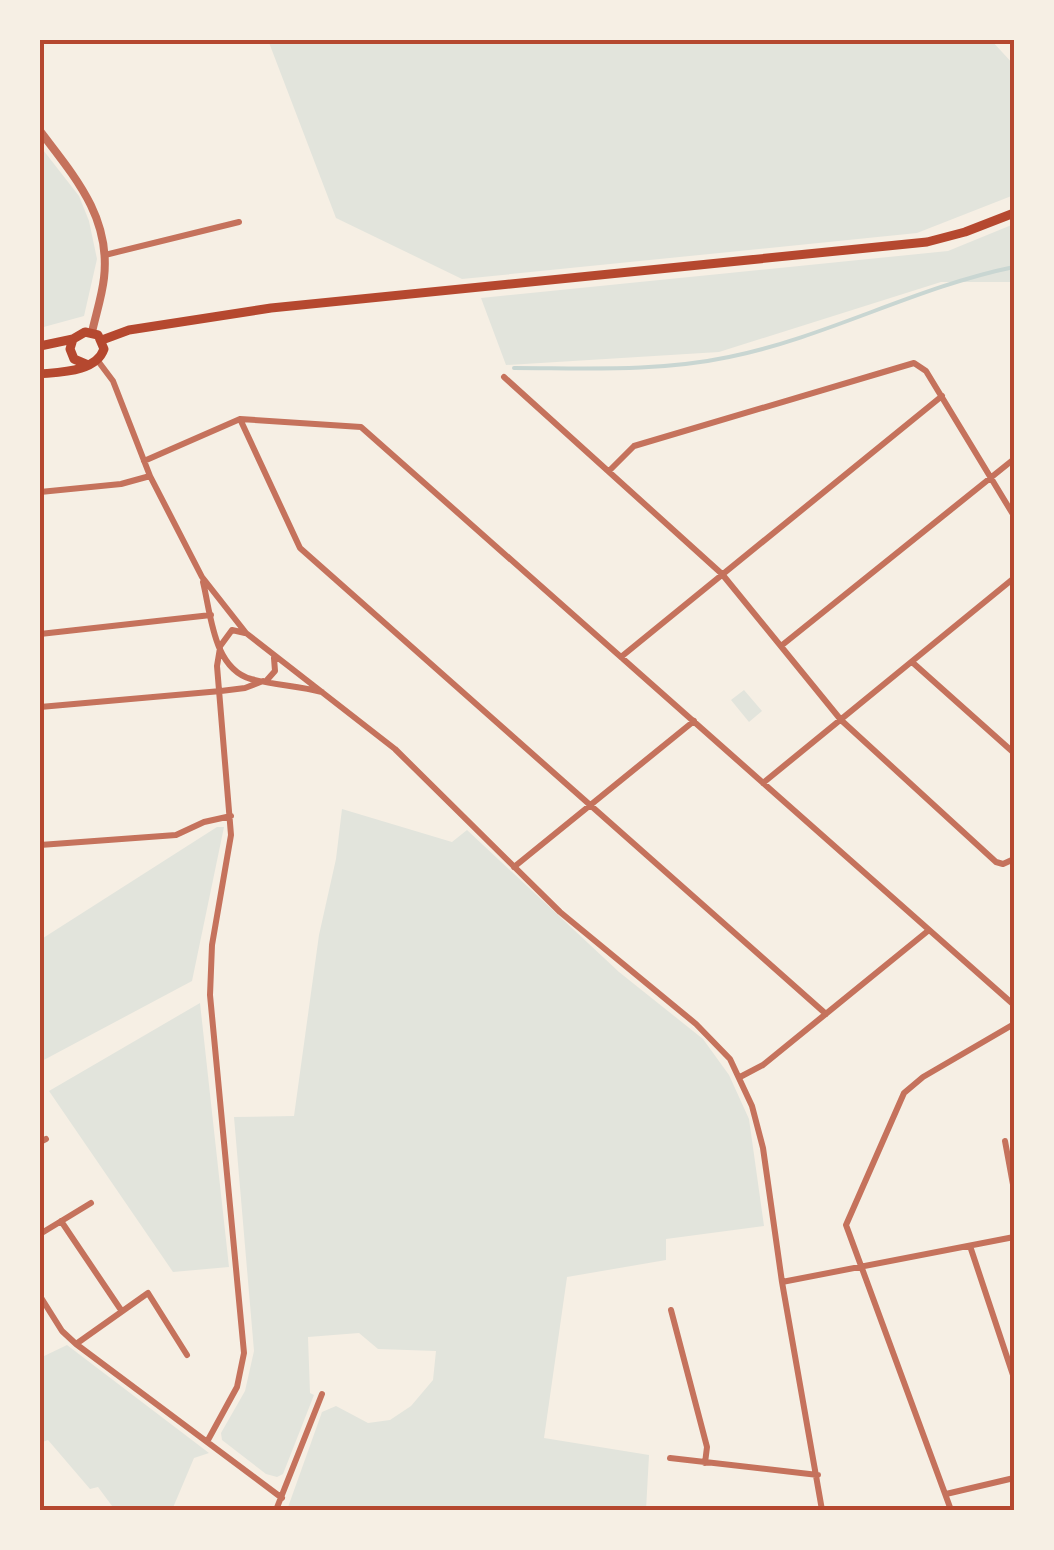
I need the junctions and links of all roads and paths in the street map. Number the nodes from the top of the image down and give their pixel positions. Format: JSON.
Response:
{"nodes":[{"id":1,"x":40,"y":131,"type":"edge"},
{"id":2,"x":1014,"y":213,"type":"edge"},
{"id":3,"x":239,"y":222,"type":"dead end"},
{"id":4,"x":105,"y":256,"type":"junction"},
{"id":5,"x":92,"y":332,"type":"junction"},
{"id":6,"x":73,"y":339,"type":"junction"},
{"id":7,"x":102,"y":340,"type":"junction"},
{"id":8,"x":40,"y":346,"type":"edge"},
{"id":9,"x":93,"y":363,"type":"junction"},
{"id":10,"x":40,"y":374,"type":"edge"},
{"id":11,"x":504,"y":376,"type":"dead end"},
{"id":12,"x":942,"y":396,"type":"junction"},
{"id":13,"x":240,"y":420,"type":"junction"},
{"id":14,"x":1014,"y":459,"type":"edge"},
{"id":15,"x":144,"y":461,"type":"junction"},
{"id":16,"x":610,"y":470,"type":"junction"},
{"id":17,"x":150,"y":476,"type":"junction"},
{"id":18,"x":992,"y":478,"type":"junction"},
{"id":19,"x":40,"y":492,"type":"edge"},
{"id":20,"x":1014,"y":516,"type":"edge"},
{"id":21,"x":722,"y":574,"type":"junction"},
{"id":22,"x":202,"y":578,"type":"junction"},
{"id":23,"x":1014,"y":578,"type":"edge"},
{"id":24,"x":211,"y":616,"type":"junction"},
{"id":25,"x":246,"y":633,"type":"junction"},
{"id":26,"x":40,"y":634,"type":"edge"},
{"id":27,"x":781,"y":646,"type":"junction"},
{"id":28,"x":220,"y":647,"type":"junction"},
{"id":29,"x":270,"y":653,"type":"junction"},
{"id":30,"x":621,"y":657,"type":"junction"},
{"id":31,"x":912,"y":662,"type":"junction"},
{"id":32,"x":264,"y":680,"type":"junction"},
{"id":33,"x":221,"y":691,"type":"junction"},
{"id":34,"x":324,"y":693,"type":"junction"},
{"id":35,"x":40,"y":707,"type":"edge"},
{"id":36,"x":840,"y":720,"type":"junction"},
{"id":37,"x":694,"y":722,"type":"junction"},
{"id":38,"x":1014,"y":753,"type":"edge"},
{"id":39,"x":764,"y":783,"type":"junction"},
{"id":40,"x":590,"y":806,"type":"junction"},
{"id":41,"x":231,"y":816,"type":"junction"},
{"id":42,"x":40,"y":846,"type":"edge"},
{"id":43,"x":1014,"y":859,"type":"edge"},
{"id":44,"x":514,"y":867,"type":"junction"},
{"id":45,"x":929,"y":930,"type":"junction"},
{"id":46,"x":1014,"y":1005,"type":"edge"},
{"id":47,"x":826,"y":1014,"type":"junction"},
{"id":48,"x":1014,"y":1024,"type":"edge"},
{"id":49,"x":740,"y":1077,"type":"junction"},
{"id":50,"x":1005,"y":1141,"type":"dead end"},
{"id":51,"x":1014,"y":1190,"type":"edge"},
{"id":52,"x":91,"y":1203,"type":"dead end"},
{"id":53,"x":62,"y":1220,"type":"junction"},
{"id":54,"x":40,"y":1234,"type":"edge"},
{"id":55,"x":1014,"y":1237,"type":"edge"},
{"id":56,"x":970,"y":1246,"type":"junction"},
{"id":57,"x":860,"y":1268,"type":"junction"},
{"id":58,"x":782,"y":1282,"type":"junction"},
{"id":59,"x":40,"y":1296,"type":"edge"},
{"id":60,"x":121,"y":1310,"type":"junction"},
{"id":61,"x":671,"y":1310,"type":"dead end"},
{"id":62,"x":76,"y":1344,"type":"junction"},
{"id":63,"x":187,"y":1356,"type":"dead end"},
{"id":64,"x":1014,"y":1378,"type":"edge"},
{"id":65,"x":322,"y":1394,"type":"dead end"},
{"id":66,"x":208,"y":1440,"type":"junction"},
{"id":67,"x":670,"y":1458,"type":"dead end"},
{"id":68,"x":706,"y":1463,"type":"junction"},
{"id":69,"x":818,"y":1474,"type":"junction"},
{"id":70,"x":1014,"y":1478,"type":"edge"},
{"id":71,"x":946,"y":1494,"type":"junction"},
{"id":72,"x":282,"y":1498,"type":"junction"},
{"id":73,"x":276,"y":1510,"type":"edge"},
{"id":74,"x":822,"y":1510,"type":"edge"},
{"id":75,"x":951,"y":1510,"type":"edge"}],
"edges":[{"from":1,"to":4,"type":"street"},
{"from":2,"to":7,"type":"main road"},
{"from":3,"to":4,"type":"street"},
{"from":4,"to":5,"type":"street"},
{"from":5,"to":6,"type":"main road"},
{"from":5,"to":7,"type":"main road"},
{"from":6,"to":8,"type":"main road"},
{"from":6,"to":9,"type":"main road"},
{"from":7,"to":9,"type":"main road"},
{"from":9,"to":10,"type":"main road"},
{"from":9,"to":15,"type":"street"},
{"from":11,"to":16,"type":"street"},
{"from":12,"to":16,"type":"street"},
{"from":12,"to":18,"type":"street"},
{"from":12,"to":21,"type":"street"},
{"from":13,"to":15,"type":"street"},
{"from":13,"to":30,"type":"street"},
{"from":13,"to":40,"type":"street"},
{"from":14,"to":18,"type":"street"},
{"from":15,"to":17,"type":"street"},
{"from":16,"to":21,"type":"street"},
{"from":17,"to":19,"type":"street"},
{"from":17,"to":22,"type":"street"},
{"from":18,"to":20,"type":"street"},
{"from":18,"to":27,"type":"street"},
{"from":21,"to":27,"type":"street"},
{"from":21,"to":30,"type":"street"},
{"from":22,"to":24,"type":"street"},
{"from":22,"to":25,"type":"street"},
{"from":23,"to":31,"type":"street"},
{"from":24,"to":26,"type":"street"},
{"from":24,"to":28,"type":"street"},
{"from":25,"to":28,"type":"street"},
{"from":25,"to":29,"type":"street"},
{"from":27,"to":36,"type":"street"},
{"from":28,"to":32,"type":"street"},
{"from":28,"to":33,"type":"street"},
{"from":29,"to":32,"type":"street"},
{"from":29,"to":34,"type":"street"},
{"from":30,"to":37,"type":"street"},
{"from":31,"to":36,"type":"street"},
{"from":31,"to":38,"type":"street"},
{"from":32,"to":33,"type":"street"},
{"from":32,"to":34,"type":"street"},
{"from":33,"to":35,"type":"street"},
{"from":33,"to":41,"type":"street"},
{"from":34,"to":44,"type":"street"},
{"from":36,"to":39,"type":"street"},
{"from":36,"to":43,"type":"street"},
{"from":37,"to":39,"type":"street"},
{"from":37,"to":40,"type":"street"},
{"from":39,"to":45,"type":"street"},
{"from":40,"to":44,"type":"street"},
{"from":40,"to":47,"type":"street"},
{"from":41,"to":42,"type":"street"},
{"from":41,"to":66,"type":"street"},
{"from":44,"to":49,"type":"street"},
{"from":45,"to":46,"type":"street"},
{"from":45,"to":47,"type":"street"},
{"from":47,"to":49,"type":"street"},
{"from":48,"to":57,"type":"street"},
{"from":49,"to":58,"type":"street"},
{"from":50,"to":51,"type":"street"},
{"from":52,"to":53,"type":"street"},
{"from":53,"to":54,"type":"street"},
{"from":53,"to":60,"type":"street"},
{"from":55,"to":56,"type":"street"},
{"from":56,"to":57,"type":"street"},
{"from":56,"to":64,"type":"street"},
{"from":57,"to":58,"type":"street"},
{"from":57,"to":71,"type":"street"},
{"from":58,"to":69,"type":"street"},
{"from":59,"to":62,"type":"street"},
{"from":60,"to":62,"type":"street"},
{"from":60,"to":63,"type":"street"},
{"from":61,"to":68,"type":"street"},
{"from":62,"to":66,"type":"street"},
{"from":65,"to":72,"type":"street"},
{"from":66,"to":72,"type":"street"},
{"from":67,"to":68,"type":"street"},
{"from":68,"to":69,"type":"street"},
{"from":69,"to":74,"type":"street"},
{"from":70,"to":71,"type":"street"},
{"from":71,"to":75,"type":"street"},
{"from":72,"to":73,"type":"street"}]}
